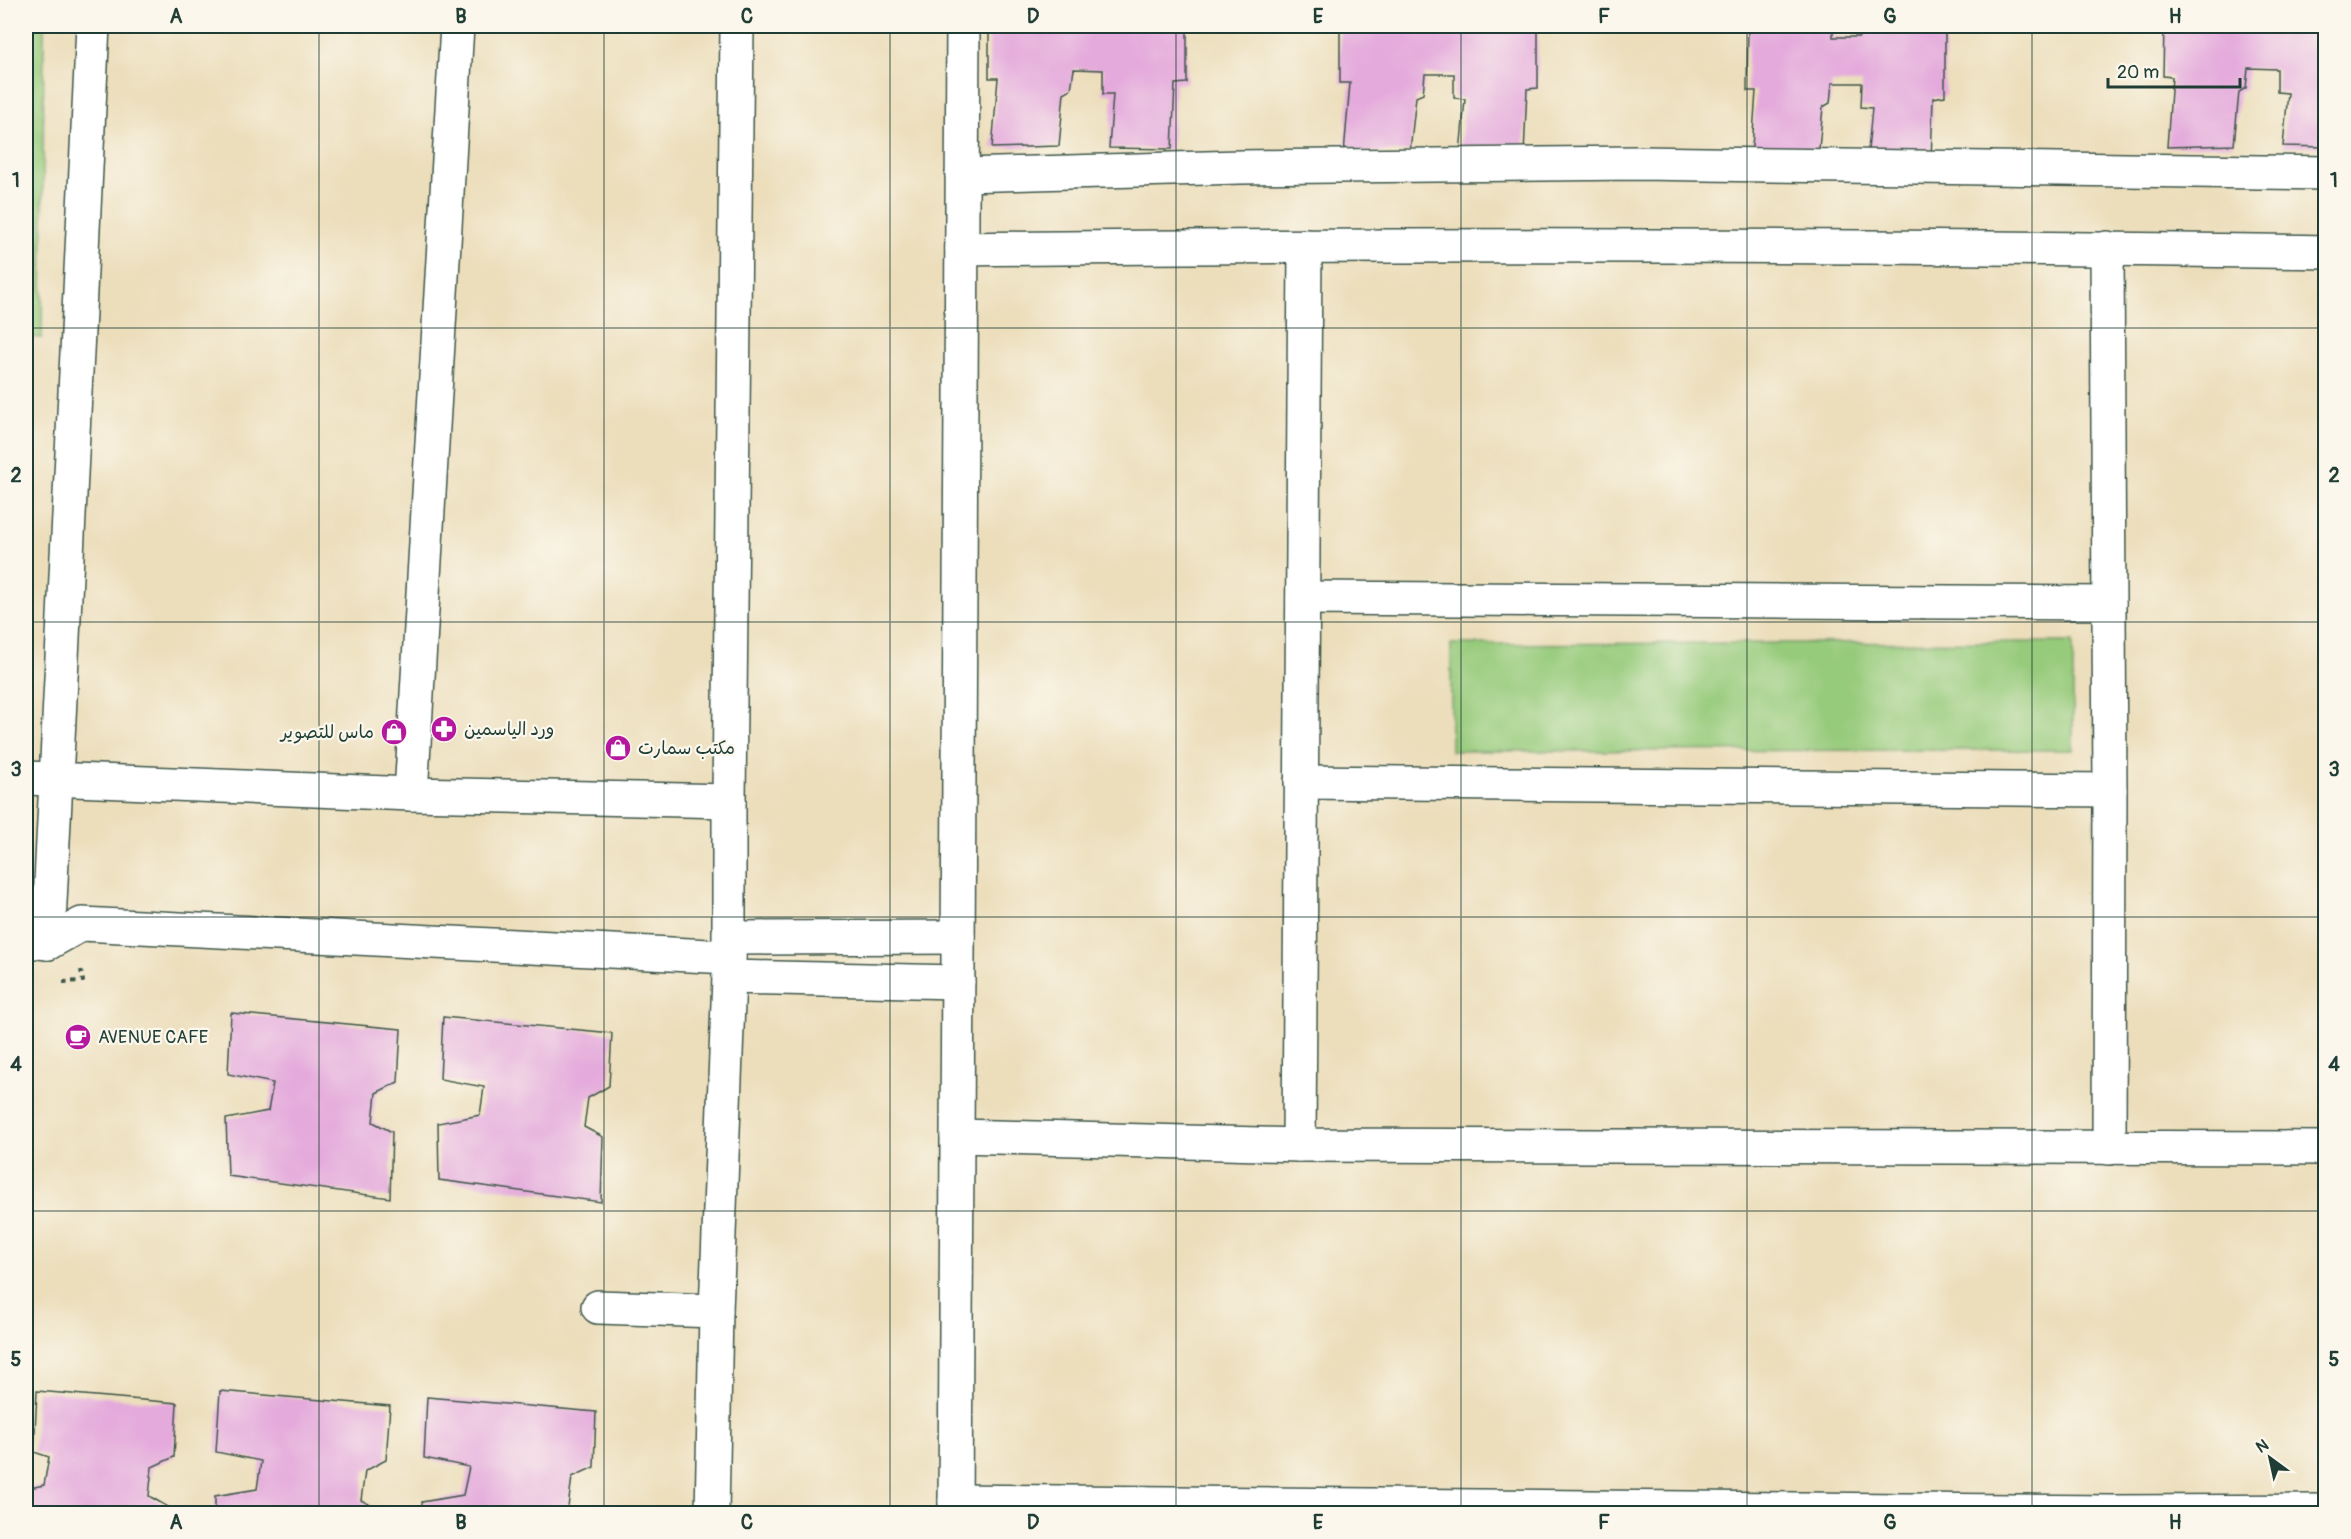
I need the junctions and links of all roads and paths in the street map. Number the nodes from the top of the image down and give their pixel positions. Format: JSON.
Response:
{"nodes":[{"id":1,"x":93,"y":26,"type":"edge"},
{"id":2,"x":457,"y":26,"type":"edge"},
{"id":3,"x":737,"y":26,"type":"edge"},
{"id":4,"x":963,"y":26,"type":"edge"},
{"id":5,"x":2325,"y":173,"type":"edge"},
{"id":6,"x":962,"y":175,"type":"junction"},
{"id":7,"x":1305,"y":246,"type":"junction"},
{"id":8,"x":2107,"y":248,"type":"junction"},
{"id":9,"x":962,"y":249,"type":"junction"},
{"id":10,"x":2325,"y":252,"type":"edge"},
{"id":11,"x":1303,"y":598,"type":"junction"},
{"id":12,"x":2109,"y":603,"type":"junction"},
{"id":13,"x":41,"y":778,"type":"edge"},
{"id":14,"x":1301,"y":782,"type":"junction"},
{"id":15,"x":2110,"y":790,"type":"junction"},
{"id":16,"x":411,"y":794,"type":"junction"},
{"id":17,"x":729,"y":801,"type":"junction"},
{"id":18,"x":958,"y":937,"type":"junction"},
{"id":19,"x":37,"y":942,"type":"edge"},
{"id":20,"x":729,"y":958,"type":"junction"},
{"id":21,"x":958,"y":982,"type":"junction"},
{"id":22,"x":957,"y":1136,"type":"junction"},
{"id":23,"x":1299,"y":1145,"type":"junction"},
{"id":24,"x":2109,"y":1148,"type":"junction"},
{"id":25,"x":2325,"y":1148,"type":"edge"},
{"id":26,"x":598,"y":1307,"type":"dead end"},
{"id":27,"x":716,"y":1311,"type":"junction"},
{"id":28,"x":955,"y":1507,"type":"edge"},
{"id":29,"x":1305,"y":1508,"type":"edge"},
{"id":30,"x":2325,"y":1511,"type":"edge"},
{"id":31,"x":2111,"y":1513,"type":"edge"},
{"id":32,"x":712,"y":1514,"type":"edge"}],
"edges":[{"from":1,"to":13,"type":"street"},
{"from":2,"to":16,"type":"street"},
{"from":3,"to":17,"type":"street"},
{"from":4,"to":6,"type":"street"},
{"from":5,"to":6,"type":"street"},
{"from":6,"to":9,"type":"street"},
{"from":7,"to":8,"type":"street"},
{"from":7,"to":9,"type":"street"},
{"from":7,"to":11,"type":"street"},
{"from":8,"to":10,"type":"street"},
{"from":8,"to":12,"type":"street"},
{"from":9,"to":18,"type":"street"},
{"from":11,"to":12,"type":"street"},
{"from":11,"to":14,"type":"street"},
{"from":12,"to":15,"type":"street"},
{"from":13,"to":16,"type":"street"},
{"from":13,"to":19,"type":"street"},
{"from":14,"to":15,"type":"street"},
{"from":14,"to":23,"type":"street"},
{"from":15,"to":24,"type":"street"},
{"from":16,"to":17,"type":"street"},
{"from":17,"to":20,"type":"street"},
{"from":18,"to":20,"type":"street"},
{"from":18,"to":21,"type":"street"},
{"from":19,"to":20,"type":"street"},
{"from":20,"to":21,"type":"street"},
{"from":20,"to":27,"type":"street"},
{"from":21,"to":22,"type":"street"},
{"from":22,"to":23,"type":"street"},
{"from":22,"to":28,"type":"street"},
{"from":23,"to":24,"type":"street"},
{"from":24,"to":25,"type":"street"},
{"from":26,"to":27,"type":"street"},
{"from":27,"to":32,"type":"street"},
{"from":28,"to":29,"type":"street"},
{"from":29,"to":31,"type":"street"},
{"from":30,"to":31,"type":"street"}]}
